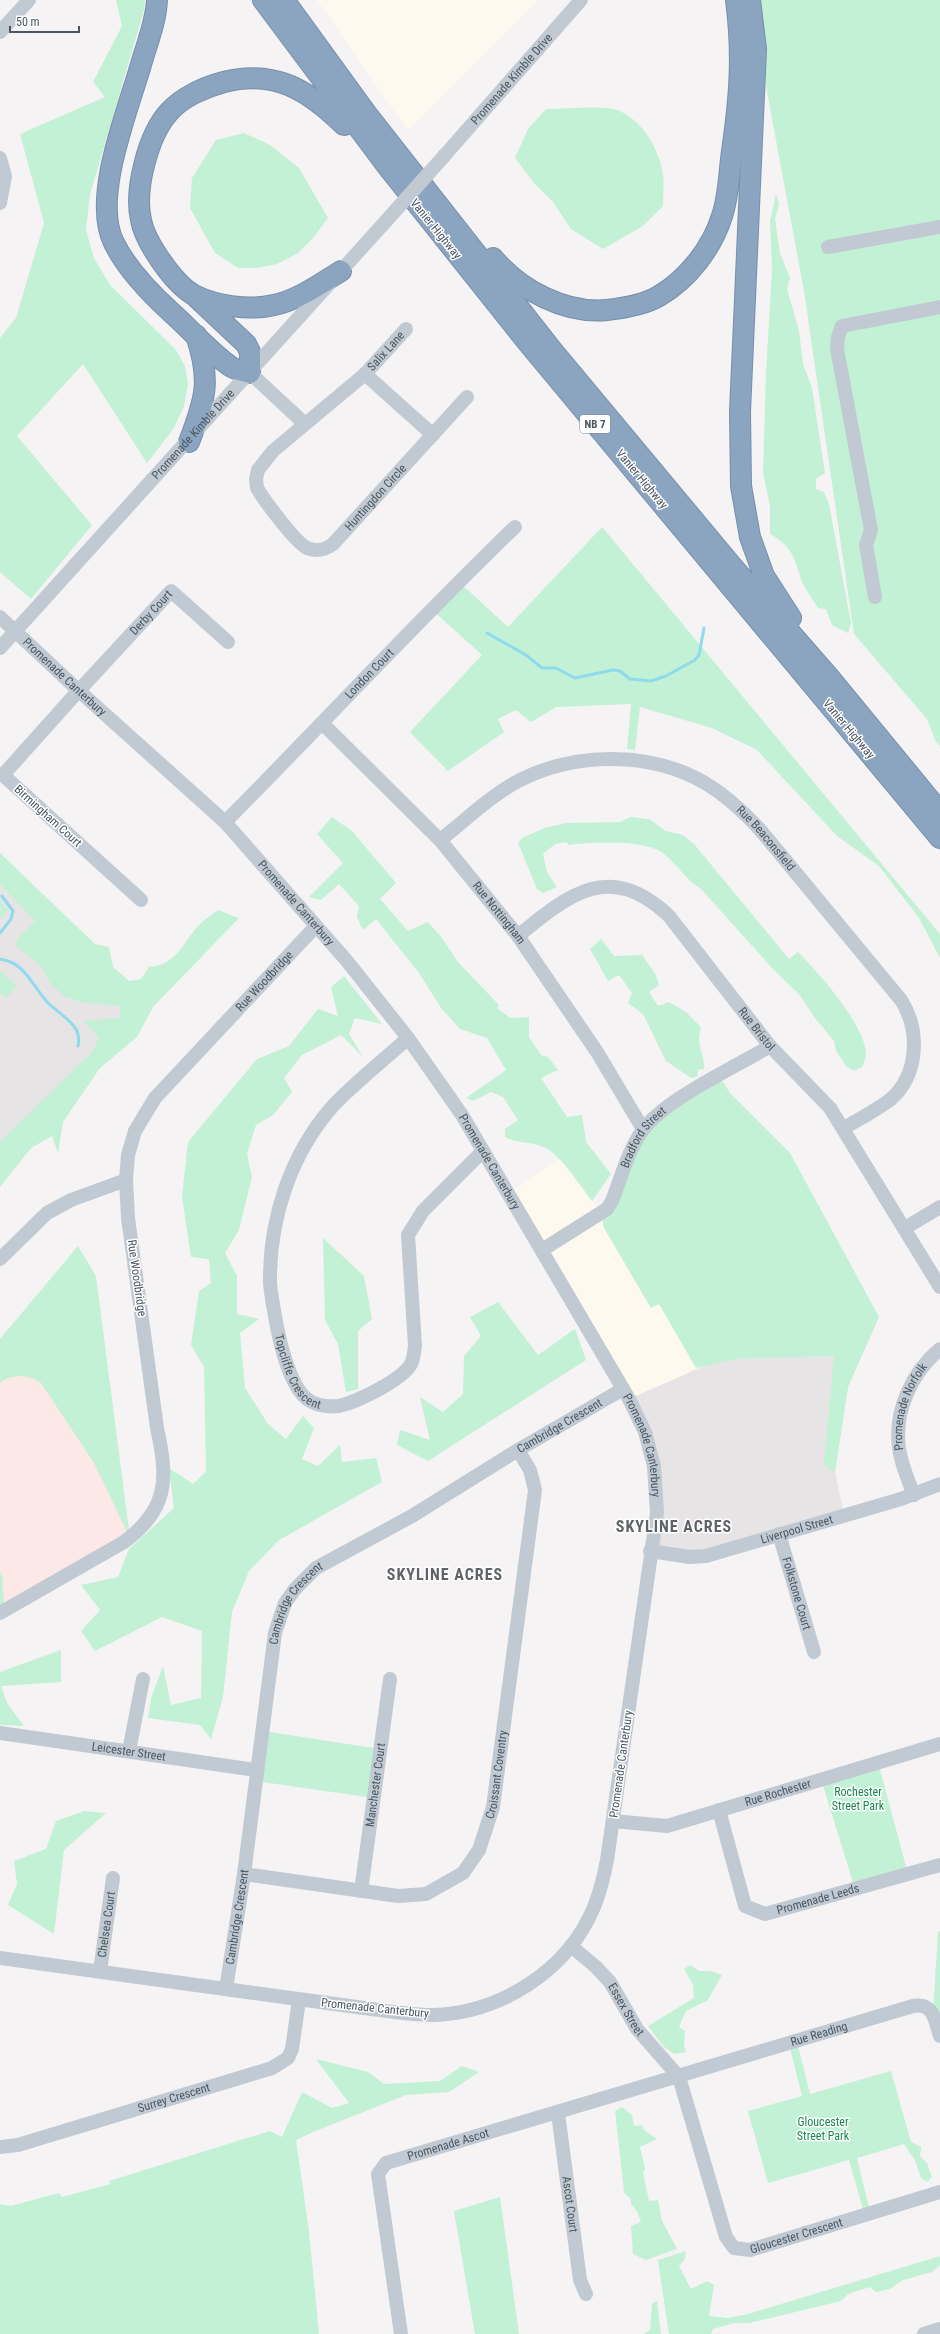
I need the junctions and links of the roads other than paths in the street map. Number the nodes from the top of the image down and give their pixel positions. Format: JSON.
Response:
{"nodes":[{"id":1,"x":29,"y":0,"type":"edge"},
{"id":2,"x":157,"y":0,"type":"edge"},
{"id":3,"x":263,"y":0,"type":"edge"},
{"id":4,"x":284,"y":0,"type":"edge"},
{"id":5,"x":736,"y":0,"type":"edge"},
{"id":6,"x":750,"y":0,"type":"edge"},
{"id":7,"x":581,"y":1,"type":"edge"},
{"id":8,"x":0,"y":31,"type":"edge"},
{"id":9,"x":366,"y":113,"type":"junction"},
{"id":10,"x":0,"y":158,"type":"edge"},
{"id":11,"x":387,"y":166,"type":"junction"},
{"id":12,"x":0,"y":203,"type":"edge"},
{"id":13,"x":940,"y":227,"type":"edge"},
{"id":14,"x":828,"y":247,"type":"dead end"},
{"id":15,"x":341,"y":271,"type":"junction"},
{"id":16,"x":194,"y":294,"type":"junction"},
{"id":17,"x":940,"y":307,"type":"edge"},
{"id":18,"x":406,"y":329,"type":"dead end"},
{"id":19,"x":195,"y":333,"type":"junction"},
{"id":20,"x":250,"y":373,"type":"junction"},
{"id":21,"x":365,"y":374,"type":"junction"},
{"id":22,"x":467,"y":398,"type":"dead end"},
{"id":23,"x":305,"y":424,"type":"junction"},
{"id":24,"x":433,"y":435,"type":"junction"},
{"id":25,"x":189,"y":442,"type":"junction"},
{"id":26,"x":515,"y":527,"type":"dead end"},
{"id":27,"x":876,"y":597,"type":"dead end"},
{"id":28,"x":0,"y":617,"type":"edge"},
{"id":29,"x":15,"y":631,"type":"junction"},
{"id":30,"x":228,"y":642,"type":"dead end"},
{"id":31,"x":0,"y":648,"type":"edge"},
{"id":32,"x":829,"y":677,"type":"junction"},
{"id":33,"x":78,"y":690,"type":"junction"},
{"id":34,"x":322,"y":723,"type":"junction"},
{"id":35,"x":940,"y":812,"type":"edge"},
{"id":36,"x":225,"y":822,"type":"junction"},
{"id":37,"x":940,"y":838,"type":"edge"},
{"id":38,"x":440,"y":840,"type":"junction"},
{"id":39,"x":141,"y":900,"type":"dead end"},
{"id":40,"x":316,"y":926,"type":"junction"},
{"id":41,"x":518,"y":936,"type":"junction"},
{"id":42,"x":408,"y":1038,"type":"junction"},
{"id":43,"x":770,"y":1046,"type":"junction"},
{"id":44,"x":844,"y":1128,"type":"junction"},
{"id":45,"x":643,"y":1129,"type":"junction"},
{"id":46,"x":483,"y":1151,"type":"junction"},
{"id":47,"x":126,"y":1180,"type":"junction"},
{"id":48,"x":940,"y":1207,"type":"edge"},
{"id":49,"x":905,"y":1228,"type":"junction"},
{"id":50,"x":542,"y":1250,"type":"junction"},
{"id":51,"x":0,"y":1259,"type":"edge"},
{"id":52,"x":940,"y":1287,"type":"edge"},
{"id":53,"x":940,"y":1349,"type":"edge"},
{"id":54,"x":623,"y":1389,"type":"junction"},
{"id":55,"x":518,"y":1450,"type":"junction"},
{"id":56,"x":940,"y":1484,"type":"edge"},
{"id":57,"x":914,"y":1495,"type":"junction"},
{"id":58,"x":779,"y":1534,"type":"junction"},
{"id":59,"x":650,"y":1550,"type":"junction"},
{"id":60,"x":0,"y":1613,"type":"edge"},
{"id":61,"x":814,"y":1652,"type":"dead end"},
{"id":62,"x":143,"y":1679,"type":"dead end"},
{"id":63,"x":390,"y":1679,"type":"dead end"},
{"id":64,"x":0,"y":1733,"type":"edge"},
{"id":65,"x":940,"y":1744,"type":"edge"},
{"id":66,"x":130,"y":1751,"type":"junction"},
{"id":67,"x":256,"y":1770,"type":"junction"},
{"id":68,"x":719,"y":1810,"type":"junction"},
{"id":69,"x":613,"y":1821,"type":"junction"},
{"id":70,"x":940,"y":1865,"type":"edge"},
{"id":71,"x":244,"y":1874,"type":"junction"},
{"id":72,"x":113,"y":1878,"type":"dead end"},
{"id":73,"x":361,"y":1891,"type":"junction"},
{"id":74,"x":571,"y":1946,"type":"junction"},
{"id":75,"x":0,"y":1958,"type":"edge"},
{"id":76,"x":100,"y":1971,"type":"junction"},
{"id":77,"x":226,"y":1989,"type":"junction"},
{"id":78,"x":299,"y":2000,"type":"junction"},
{"id":79,"x":940,"y":2036,"type":"edge"},
{"id":80,"x":679,"y":2076,"type":"junction"},
{"id":81,"x":558,"y":2113,"type":"junction"},
{"id":82,"x":0,"y":2147,"type":"edge"},
{"id":83,"x":940,"y":2192,"type":"edge"},
{"id":84,"x":586,"y":2294,"type":"dead end"},
{"id":85,"x":940,"y":2329,"type":"edge"},
{"id":86,"x":401,"y":2334,"type":"edge"},
{"id":87,"x":924,"y":2334,"type":"edge"}],
"edges":[{"from":1,"to":8,"type":"street"},
{"from":2,"to":19,"type":"highway"},
{"from":3,"to":11,"type":"highway","name":"Vanier Highway","number":"NB 7"},
{"from":4,"to":9,"type":"highway","name":"Vanier Highway","number":"NB 7"},
{"from":5,"to":9,"type":"highway"},
{"from":6,"to":32,"type":"highway"},
{"from":7,"to":15,"type":"street","name":"Promenade Kimble Drive","bridge":true},
{"from":9,"to":32,"type":"highway","name":"Vanier Highway","number":"NB 7"},
{"from":10,"to":12,"type":"street"},
{"from":11,"to":16,"type":"highway"},
{"from":11,"to":37,"type":"highway","name":"Vanier Highway","number":"NB 7"},
{"from":13,"to":14,"type":"street"},
{"from":15,"to":16,"type":"highway"},
{"from":15,"to":20,"type":"street","name":"Promenade Kimble Drive"},
{"from":16,"to":20,"type":"highway"},
{"from":17,"to":27,"type":"street"},
{"from":18,"to":21,"type":"street","name":"Salix Lane"},
{"from":19,"to":20,"type":"highway"},
{"from":19,"to":25,"type":"highway"},
{"from":20,"to":23,"type":"street"},
{"from":20,"to":25,"type":"street","name":"Promenade Kimble Drive"},
{"from":21,"to":23,"type":"street","name":"Huntingdon Circle"},
{"from":21,"to":24,"type":"street"},
{"from":22,"to":24,"type":"street","name":"Huntingdon Circle"},
{"from":23,"to":24,"type":"street","name":"Huntingdon Circle"},
{"from":25,"to":29,"type":"street","name":"Promenade Kimble Drive"},
{"from":26,"to":34,"type":"street","name":"London Court"},
{"from":28,"to":29,"type":"street","name":"Promenade Canterbury"},
{"from":29,"to":31,"type":"street","name":"Promenade Kimble Drive"},
{"from":29,"to":33,"type":"street","name":"Promenade Canterbury"},
{"from":30,"to":33,"type":"street","name":"Derby Court"},
{"from":32,"to":35,"type":"highway","name":"Vanier Highway","number":"NB 7"},
{"from":33,"to":36,"type":"street","name":"Promenade Canterbury"},
{"from":33,"to":39,"type":"street","name":"Birmingham Court"},
{"from":34,"to":36,"type":"street","name":"London Court"},
{"from":34,"to":38,"type":"street","name":"Rue Nottingham"},
{"from":36,"to":40,"type":"street","name":"Promenade Canterbury"},
{"from":38,"to":41,"type":"street","name":"Rue Nottingham"},
{"from":38,"to":44,"type":"street","name":"Rue Beaconsfield"},
{"from":40,"to":42,"type":"street","name":"Promenade Canterbury"},
{"from":40,"to":47,"type":"street","name":"Rue Woodbridge"},
{"from":41,"to":43,"type":"street","name":"Rue Bristol"},
{"from":41,"to":45,"type":"street","name":"Rue Nottingham"},
{"from":42,"to":46,"type":"street","name":"Promenade Canterbury"},
{"from":42,"to":46,"type":"street","name":"Topcliffe Crescent"},
{"from":43,"to":44,"type":"street","name":"Rue Bristol"},
{"from":43,"to":45,"type":"street","name":"Bradford Street"},
{"from":44,"to":49,"type":"street","name":"Rue Bristol"},
{"from":45,"to":50,"type":"street","name":"Bradford Street"},
{"from":46,"to":50,"type":"street","name":"Promenade Canterbury"},
{"from":47,"to":51,"type":"street"},
{"from":47,"to":60,"type":"street","name":"Rue Woodbridge"},
{"from":48,"to":49,"type":"street"},
{"from":49,"to":52,"type":"street","name":"Rue Bristol"},
{"from":50,"to":54,"type":"street","name":"Promenade Canterbury"},
{"from":53,"to":57,"type":"street","name":"Promenade Norfolk"},
{"from":54,"to":55,"type":"street","name":"Cambridge Crescent"},
{"from":54,"to":59,"type":"street","name":"Promenade Canterbury"},
{"from":55,"to":67,"type":"street","name":"Cambridge Crescent"},
{"from":55,"to":73,"type":"street","name":"Croissant Coventry"},
{"from":56,"to":57,"type":"street","name":"Liverpool Street"},
{"from":57,"to":58,"type":"street","name":"Liverpool Street"},
{"from":58,"to":59,"type":"street","name":"Liverpool Street"},
{"from":58,"to":61,"type":"street","name":"Folkstone Court"},
{"from":59,"to":69,"type":"street","name":"Promenade Canterbury"},
{"from":62,"to":66,"type":"street"},
{"from":63,"to":73,"type":"street","name":"Manchester Court"},
{"from":64,"to":66,"type":"street","name":"Leicester Street"},
{"from":65,"to":68,"type":"street","name":"Rue Rochester"},
{"from":66,"to":67,"type":"street","name":"Leicester Street"},
{"from":67,"to":71,"type":"street","name":"Cambridge Crescent"},
{"from":68,"to":69,"type":"street","name":"Rue Rochester"},
{"from":68,"to":70,"type":"street","name":"Promenade Leeds"},
{"from":69,"to":74,"type":"street","name":"Promenade Canterbury"},
{"from":71,"to":73,"type":"street","name":"Croissant Coventry"},
{"from":71,"to":77,"type":"street","name":"Cambridge Crescent"},
{"from":72,"to":76,"type":"street","name":"Chelsea Court"},
{"from":74,"to":78,"type":"street","name":"Promenade Canterbury"},
{"from":74,"to":80,"type":"street","name":"Essex Street"},
{"from":75,"to":76,"type":"street","name":"Promenade Canterbury"},
{"from":76,"to":77,"type":"street","name":"Promenade Canterbury"},
{"from":77,"to":78,"type":"street","name":"Promenade Canterbury"},
{"from":78,"to":82,"type":"street","name":"Surrey Crescent"},
{"from":79,"to":80,"type":"street","name":"Rue Reading"},
{"from":80,"to":81,"type":"street","name":"Promenade Ascot"},
{"from":80,"to":83,"type":"street","name":"Gloucester Crescent"},
{"from":81,"to":84,"type":"street","name":"Ascot Court"},
{"from":81,"to":86,"type":"street","name":"Promenade Ascot"},
{"from":85,"to":87,"type":"street"}]}
